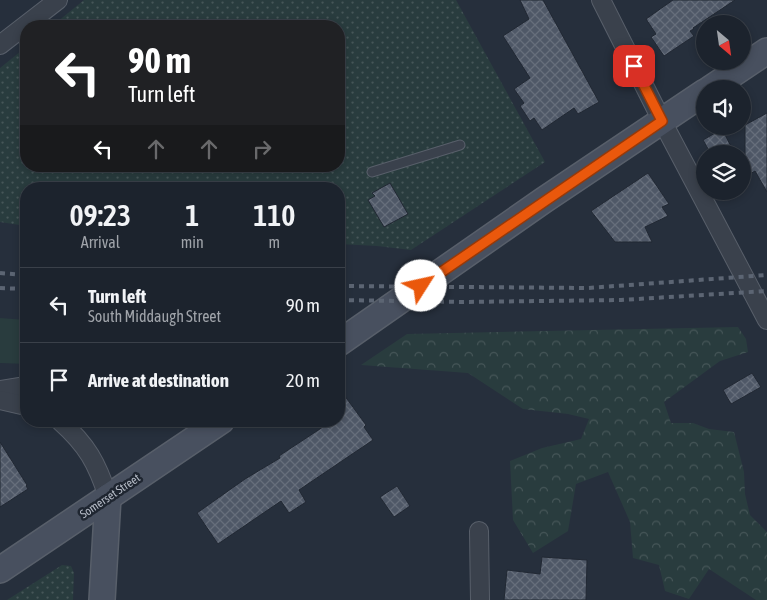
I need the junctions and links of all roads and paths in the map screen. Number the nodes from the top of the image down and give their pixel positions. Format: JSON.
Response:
{"nodes":[{"id":1,"x":58,"y":0,"type":"edge"},
{"id":2,"x":600,"y":0,"type":"edge"},
{"id":3,"x":32,"y":20,"type":"edge"},
{"id":4,"x":20,"y":29,"type":"edge"},
{"id":5,"x":0,"y":45,"type":"edge"},
{"id":6,"x":767,"y":51,"type":"edge"},
{"id":7,"x":724,"y":80,"type":"edge"},
{"id":8,"x":696,"y":98,"type":"edge"},
{"id":9,"x":662,"y":121,"type":"junction"},
{"id":10,"x":460,"y":145,"type":"dead end"},
{"id":11,"x":372,"y":172,"type":"dead end"},
{"id":12,"x":767,"y":320,"type":"edge"},
{"id":13,"x":345,"y":338,"type":"edge"},
{"id":14,"x":20,"y":387,"type":"edge"},
{"id":15,"x":0,"y":390,"type":"edge"},
{"id":16,"x":0,"y":400,"type":"edge"},
{"id":17,"x":20,"y":405,"type":"edge"},
{"id":18,"x":67,"y":427,"type":"edge"},
{"id":19,"x":212,"y":427,"type":"edge"},
{"id":20,"x":108,"y":497,"type":"junction"},
{"id":21,"x":479,"y":531,"type":"dead end"},
{"id":22,"x":0,"y":570,"type":"edge"},
{"id":23,"x":102,"y":600,"type":"edge"},
{"id":24,"x":480,"y":600,"type":"edge"}],
"edges":[{"from":1,"to":3,"type":"street"},
{"from":2,"to":9,"type":"street"},
{"from":4,"to":5,"type":"street"},
{"from":6,"to":7,"type":"street"},
{"from":8,"to":9,"type":"street"},
{"from":9,"to":12,"type":"street"},
{"from":9,"to":13,"type":"street"},
{"from":10,"to":11,"type":"lane"},
{"from":14,"to":15,"type":"street"},
{"from":16,"to":17,"type":"street"},
{"from":18,"to":20,"type":"street"},
{"from":19,"to":20,"type":"street","name":"Somerset Street"},
{"from":20,"to":22,"type":"street","name":"Somerset Street"},
{"from":20,"to":23,"type":"street"},
{"from":21,"to":24,"type":"street"}]}
